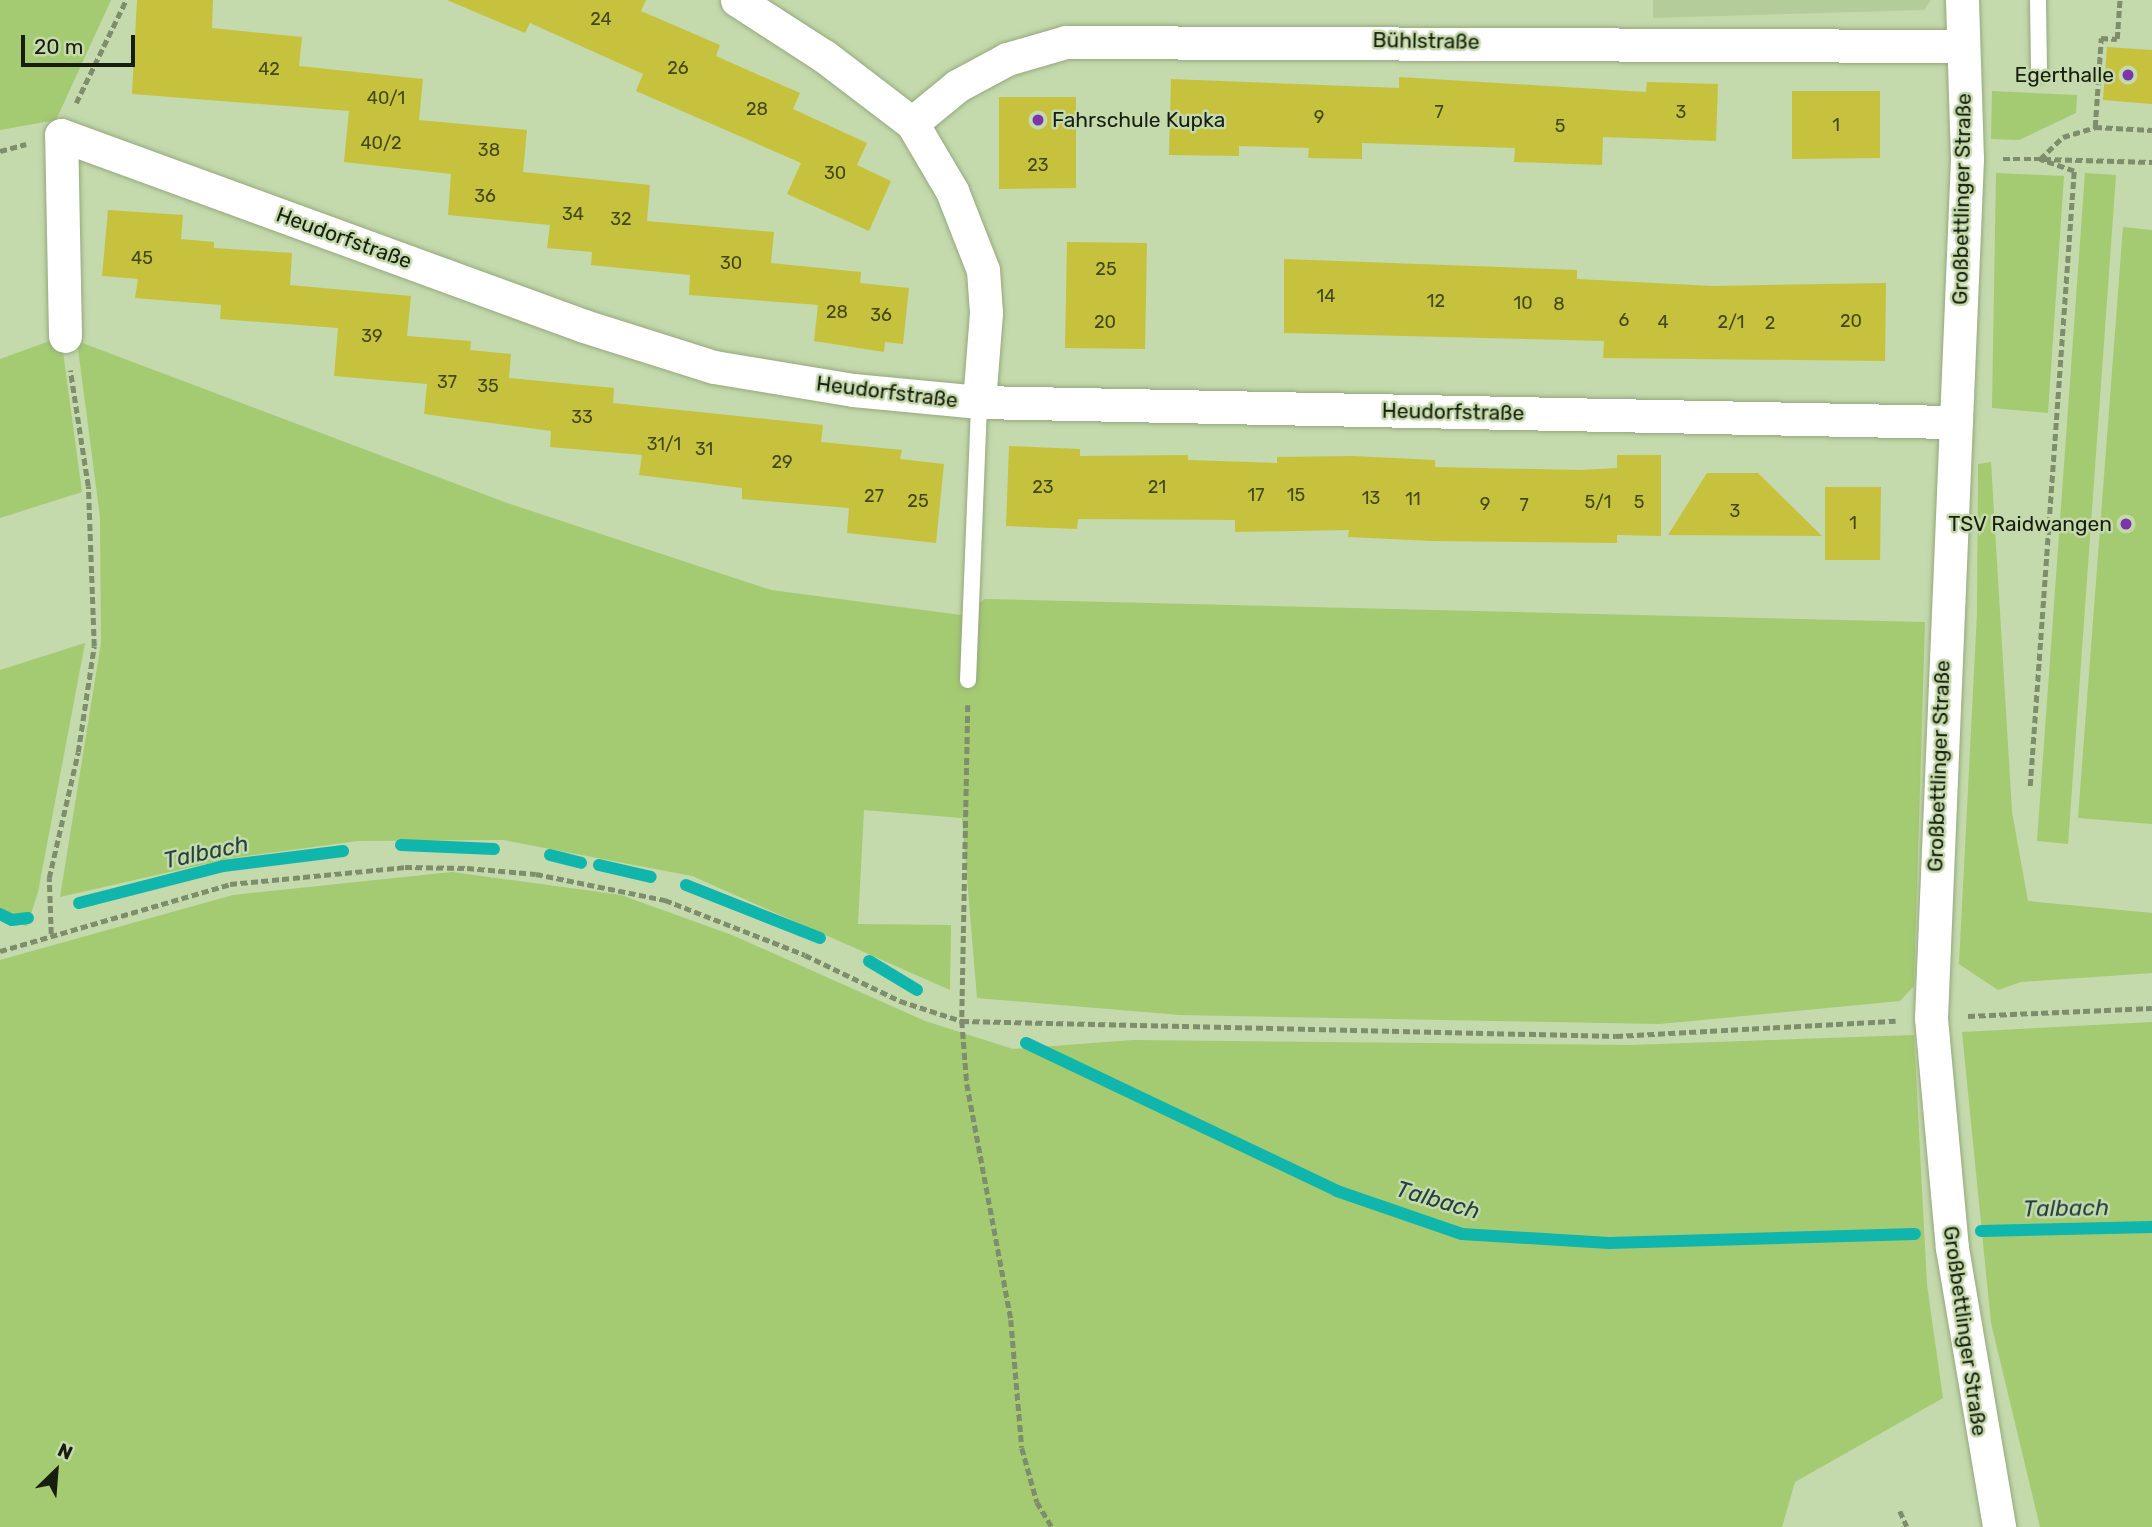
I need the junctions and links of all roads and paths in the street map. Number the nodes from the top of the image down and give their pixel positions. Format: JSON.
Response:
{"nodes":[{"id":1,"x":126,"y":0,"type":"edge"},
{"id":2,"x":737,"y":0,"type":"edge"},
{"id":3,"x":1962,"y":0,"type":"edge"},
{"id":4,"x":2038,"y":0,"type":"edge"},
{"id":5,"x":2120,"y":0,"type":"edge"},
{"id":6,"x":1963,"y":46,"type":"junction"},
{"id":7,"x":2039,"y":74,"type":"dead end"},
{"id":8,"x":912,"y":123,"type":"junction"},
{"id":9,"x":2095,"y":127,"type":"junction"},
{"id":10,"x":2152,"y":131,"type":"edge"},
{"id":11,"x":61,"y":135,"type":"junction"},
{"id":12,"x":1968,"y":159,"type":"junction"},
{"id":13,"x":2040,"y":159,"type":"junction"},
{"id":14,"x":2152,"y":162,"type":"edge"},
{"id":15,"x":65,"y":335,"type":"joint"},
{"id":16,"x":979,"y":402,"type":"junction"},
{"id":17,"x":1954,"y":422,"type":"junction"},
{"id":18,"x":968,"y":680,"type":"joint"},
{"id":19,"x":2030,"y":786,"type":"dead end"},
{"id":20,"x":51,"y":934,"type":"junction"},
{"id":21,"x":0,"y":951,"type":"edge"},
{"id":22,"x":2152,"y":1008,"type":"edge"},
{"id":23,"x":1931,"y":1018,"type":"junction"},
{"id":24,"x":962,"y":1021,"type":"junction"},
{"id":25,"x":1900,"y":1511,"type":"dead end"},
{"id":26,"x":1052,"y":1527,"type":"edge"},
{"id":27,"x":1907,"y":1527,"type":"edge"},
{"id":28,"x":1999,"y":1527,"type":"edge"}],
"edges":[{"from":1,"to":11,"type":"path"},
{"from":2,"to":8,"type":"street"},
{"from":3,"to":6,"type":"street","name":"Großbettlinger Straße"},
{"from":4,"to":7,"type":"lane"},
{"from":5,"to":9,"type":"path"},
{"from":6,"to":8,"type":"street","name":"Bühlstraße"},
{"from":6,"to":12,"type":"street","name":"Großbettlinger Straße"},
{"from":8,"to":16,"type":"street"},
{"from":9,"to":10,"type":"path"},
{"from":9,"to":13,"type":"path"},
{"from":11,"to":15,"type":"street"},
{"from":11,"to":16,"type":"street","name":"Heudorfstraße"},
{"from":12,"to":13,"type":"path"},
{"from":12,"to":17,"type":"street","name":"Großbettlinger Straße"},
{"from":13,"to":14,"type":"path"},
{"from":13,"to":19,"type":"path"},
{"from":15,"to":20,"type":"path"},
{"from":16,"to":17,"type":"street","name":"Heudorfstraße"},
{"from":16,"to":18,"type":"lane"},
{"from":17,"to":23,"type":"street","name":"Großbettlinger Straße"},
{"from":18,"to":24,"type":"path"},
{"from":20,"to":21,"type":"path"},
{"from":20,"to":24,"type":"path"},
{"from":22,"to":23,"type":"path"},
{"from":23,"to":24,"type":"path"},
{"from":23,"to":28,"type":"street","name":"Großbettlinger Straße"},
{"from":24,"to":26,"type":"path"},
{"from":25,"to":27,"type":"path"}]}
